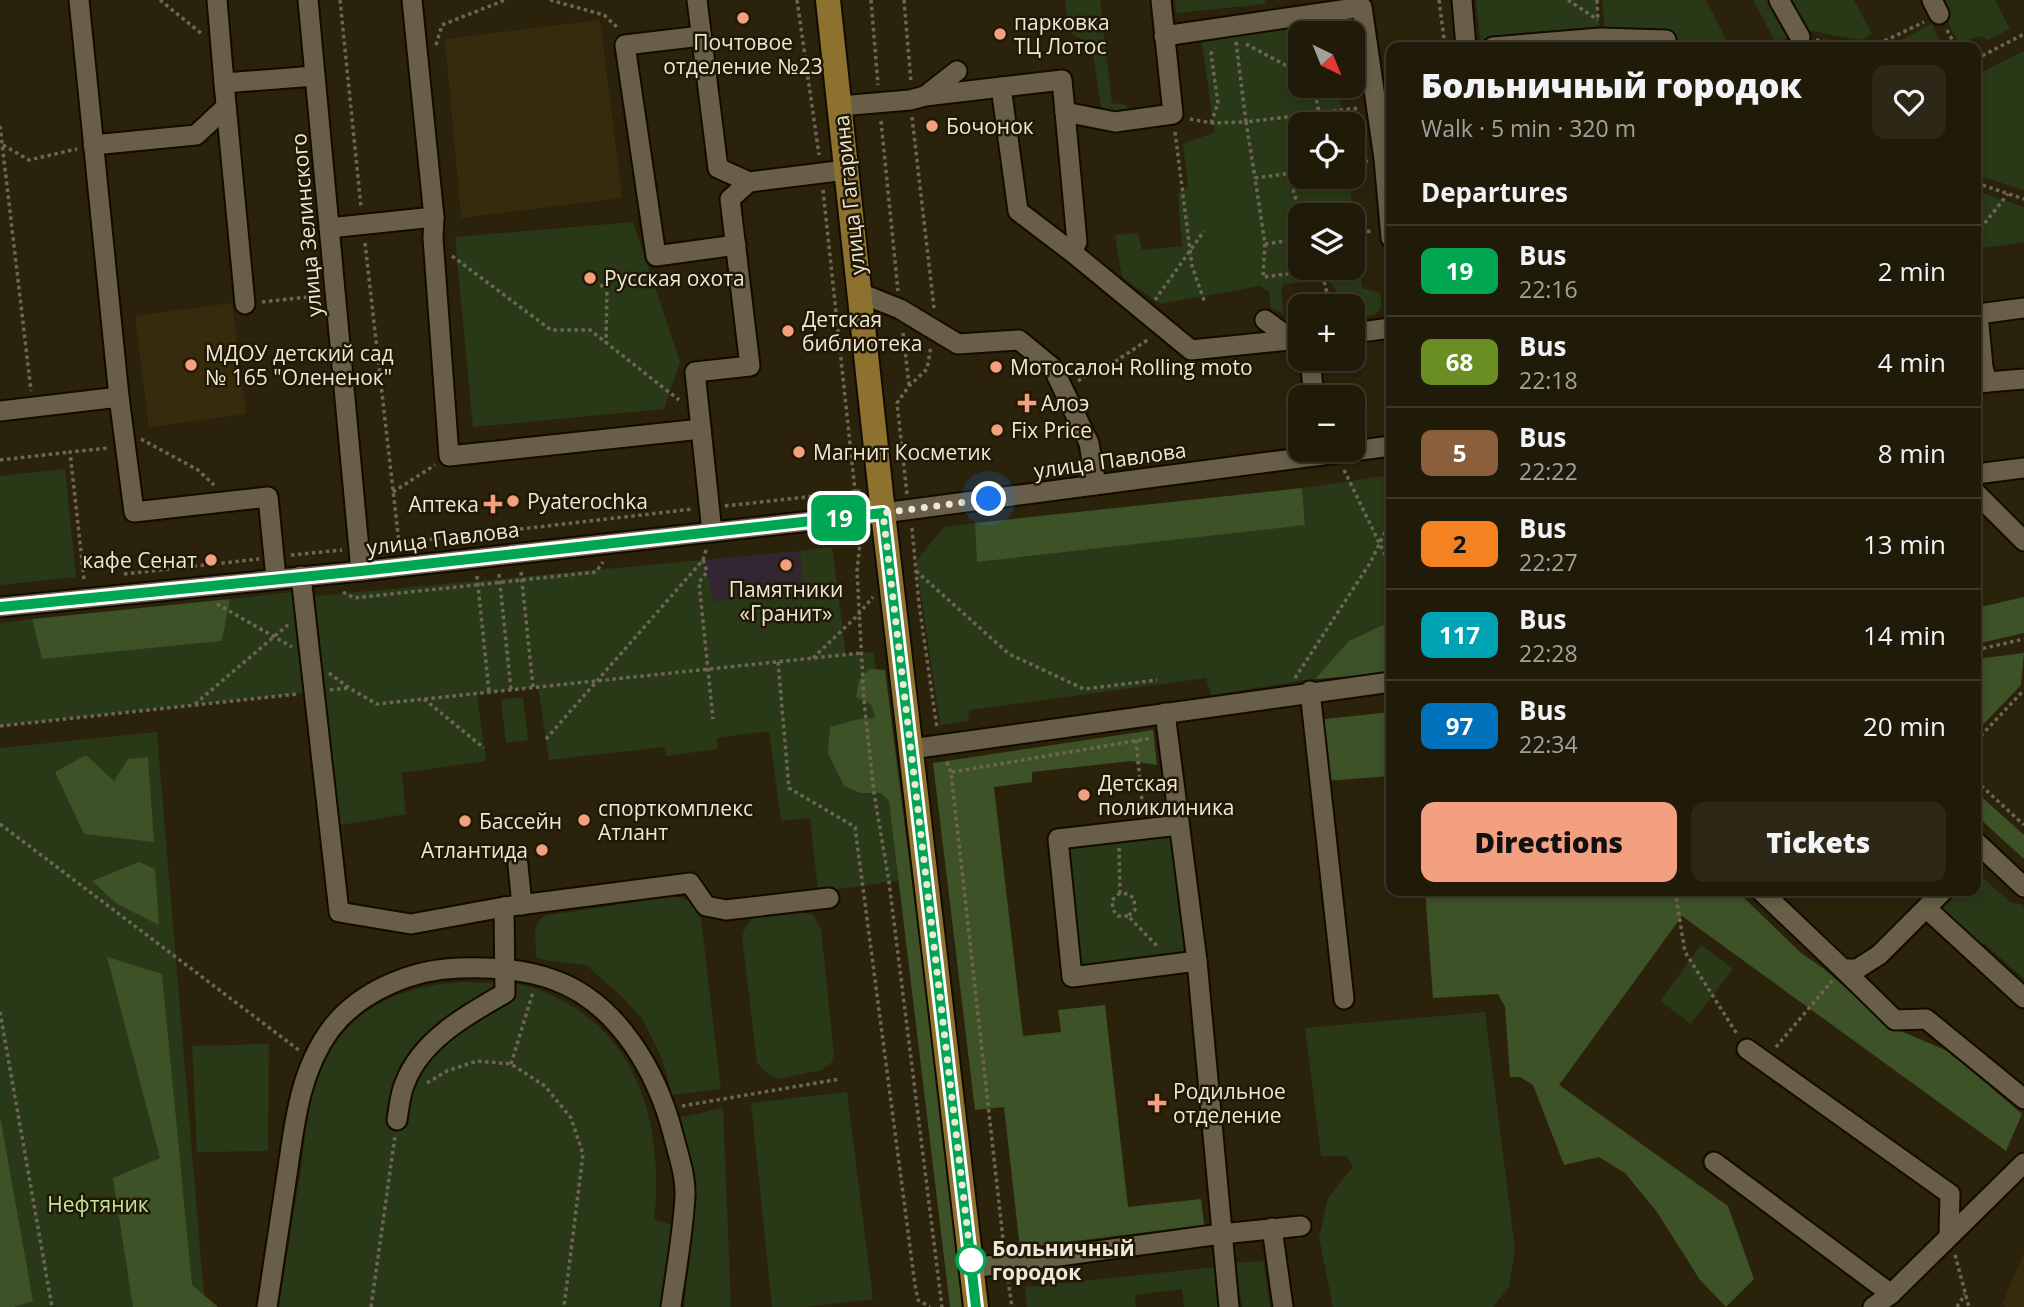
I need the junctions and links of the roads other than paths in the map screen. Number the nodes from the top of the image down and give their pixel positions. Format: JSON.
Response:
{"nodes":[{"id":1,"x":79,"y":0,"type":"edge"},
{"id":2,"x":217,"y":0,"type":"edge"},
{"id":3,"x":308,"y":0,"type":"edge"},
{"id":4,"x":412,"y":0,"type":"edge"},
{"id":5,"x":697,"y":0,"type":"edge"},
{"id":6,"x":828,"y":0,"type":"edge"},
{"id":7,"x":1161,"y":0,"type":"edge"},
{"id":8,"x":1462,"y":0,"type":"edge"},
{"id":9,"x":1779,"y":0,"type":"edge"},
{"id":10,"x":701,"y":36,"type":"junction"},
{"id":11,"x":1164,"y":36,"type":"junction"},
{"id":12,"x":1800,"y":37,"type":"road end"},
{"id":13,"x":1466,"y":42,"type":"edge"},
{"id":14,"x":1552,"y":42,"type":"edge"},
{"id":15,"x":1667,"y":42,"type":"edge"},
{"id":16,"x":957,"y":71,"type":"dead end"},
{"id":17,"x":315,"y":76,"type":"junction"},
{"id":18,"x":224,"y":83,"type":"junction"},
{"id":19,"x":1001,"y":87,"type":"junction"},
{"id":20,"x":917,"y":98,"type":"junction"},
{"id":21,"x":840,"y":106,"type":"junction"},
{"id":22,"x":226,"y":107,"type":"junction"},
{"id":23,"x":1065,"y":112,"type":"junction"},
{"id":24,"x":93,"y":145,"type":"junction"},
{"id":25,"x":1386,"y":153,"type":"edge"},
{"id":26,"x":718,"y":168,"type":"junction"},
{"id":27,"x":846,"y":170,"type":"junction"},
{"id":28,"x":749,"y":182,"type":"junction"},
{"id":29,"x":730,"y":199,"type":"junction"},
{"id":30,"x":433,"y":217,"type":"junction"},
{"id":31,"x":329,"y":228,"type":"junction"},
{"id":32,"x":736,"y":245,"type":"junction"},
{"id":33,"x":1072,"y":252,"type":"junction"},
{"id":34,"x":860,"y":293,"type":"junction"},
{"id":35,"x":245,"y":304,"type":"road end"},
{"id":36,"x":2024,"y":308,"type":"edge"},
{"id":37,"x":1981,"y":314,"type":"edge"},
{"id":38,"x":1265,"y":320,"type":"dead end"},
{"id":39,"x":1386,"y":329,"type":"edge"},
{"id":40,"x":1365,"y":331,"type":"edge"},
{"id":41,"x":1288,"y":334,"type":"edge"},
{"id":42,"x":1288,"y":340,"type":"edge"},
{"id":43,"x":1981,"y":340,"type":"edge"},
{"id":44,"x":2024,"y":379,"type":"edge"},
{"id":45,"x":1981,"y":383,"type":"edge"},
{"id":46,"x":119,"y":397,"type":"junction"},
{"id":47,"x":0,"y":411,"type":"edge"},
{"id":48,"x":696,"y":429,"type":"junction"},
{"id":49,"x":1386,"y":446,"type":"edge"},
{"id":50,"x":1365,"y":448,"type":"edge"},
{"id":51,"x":1288,"y":457,"type":"edge"},
{"id":52,"x":2024,"y":468,"type":"edge"},
{"id":53,"x":1981,"y":473,"type":"edge"},
{"id":54,"x":1096,"y":485,"type":"junction"},
{"id":55,"x":1981,"y":498,"type":"edge"},
{"id":56,"x":883,"y":513,"type":"junction"},
{"id":57,"x":712,"y":531,"type":"junction"},
{"id":58,"x":2024,"y":541,"type":"edge"},
{"id":59,"x":361,"y":571,"type":"junction"},
{"id":60,"x":301,"y":576,"type":"junction"},
{"id":61,"x":276,"y":578,"type":"junction"},
{"id":62,"x":0,"y":607,"type":"edge"},
{"id":63,"x":1386,"y":683,"type":"edge"},
{"id":64,"x":1310,"y":691,"type":"junction"},
{"id":65,"x":1165,"y":713,"type":"junction"},
{"id":66,"x":911,"y":749,"type":"junction"},
{"id":67,"x":1179,"y":825,"type":"junction"},
{"id":68,"x":1981,"y":852,"type":"edge"},
{"id":69,"x":517,"y":865,"type":"dead end"},
{"id":70,"x":2024,"y":887,"type":"edge"},
{"id":71,"x":1766,"y":896,"type":"edge"},
{"id":72,"x":1938,"y":896,"type":"edge"},
{"id":73,"x":829,"y":898,"type":"dead end"},
{"id":74,"x":513,"y":906,"type":"junction"},
{"id":75,"x":1926,"y":908,"type":"junction"},
{"id":76,"x":1197,"y":961,"type":"junction"},
{"id":77,"x":505,"y":969,"type":"junction"},
{"id":78,"x":1843,"y":969,"type":"junction"},
{"id":79,"x":2024,"y":998,"type":"edge"},
{"id":80,"x":1344,"y":999,"type":"dead end"},
{"id":81,"x":1747,"y":1049,"type":"road end"},
{"id":82,"x":2024,"y":1099,"type":"edge"},
{"id":83,"x":397,"y":1120,"type":"road end"},
{"id":84,"x":1714,"y":1162,"type":"dead end"},
{"id":85,"x":2024,"y":1163,"type":"edge"},
{"id":86,"x":1301,"y":1226,"type":"dead end"},
{"id":87,"x":1272,"y":1228,"type":"junction"},
{"id":88,"x":1221,"y":1234,"type":"junction"},
{"id":89,"x":1949,"y":1234,"type":"junction"},
{"id":90,"x":972,"y":1268,"type":"junction"},
{"id":91,"x":1891,"y":1294,"type":"junction"},
{"id":92,"x":267,"y":1307,"type":"edge"},
{"id":93,"x":671,"y":1307,"type":"edge"},
{"id":94,"x":976,"y":1307,"type":"edge"},
{"id":95,"x":1229,"y":1307,"type":"edge"},
{"id":96,"x":1283,"y":1307,"type":"edge"},
{"id":97,"x":1873,"y":1307,"type":"edge"}],
"edges":[{"from":1,"to":24,"type":"street"},
{"from":2,"to":18,"type":"street"},
{"from":3,"to":17,"type":"street","name":"улица Зелинского"},
{"from":4,"to":30,"type":"street"},
{"from":5,"to":10,"type":"street"},
{"from":6,"to":21,"type":"main road","name":"улица Гагарина"},
{"from":7,"to":11,"type":"street"},
{"from":8,"to":13,"type":"street"},
{"from":9,"to":12,"type":"street"},
{"from":10,"to":26,"type":"street"},
{"from":10,"to":32,"type":"street"},
{"from":11,"to":23,"type":"street"},
{"from":11,"to":25,"type":"street"},
{"from":14,"to":15,"type":"street"},
{"from":16,"to":20,"type":"street"},
{"from":17,"to":18,"type":"street"},
{"from":17,"to":31,"type":"street","name":"улица Зелинского"},
{"from":18,"to":22,"type":"street"},
{"from":19,"to":20,"type":"street"},
{"from":19,"to":23,"type":"street"},
{"from":19,"to":33,"type":"street"},
{"from":20,"to":21,"type":"street"},
{"from":21,"to":27,"type":"main road","name":"улица Гагарина"},
{"from":22,"to":24,"type":"street"},
{"from":22,"to":35,"type":"street"},
{"from":23,"to":33,"type":"street"},
{"from":24,"to":46,"type":"street"},
{"from":26,"to":28,"type":"street"},
{"from":26,"to":29,"type":"street"},
{"from":27,"to":28,"type":"street"},
{"from":27,"to":34,"type":"main road","name":"улица Гагарина"},
{"from":28,"to":29,"type":"street"},
{"from":29,"to":32,"type":"street"},
{"from":30,"to":31,"type":"street"},
{"from":30,"to":48,"type":"street"},
{"from":31,"to":59,"type":"street","name":"улица Зелинского"},
{"from":32,"to":48,"type":"street"},
{"from":33,"to":42,"type":"street"},
{"from":34,"to":54,"type":"street"},
{"from":34,"to":56,"type":"main road","name":"улица Гагарина"},
{"from":36,"to":37,"type":"street"},
{"from":38,"to":41,"type":"street"},
{"from":39,"to":40,"type":"street"},
{"from":43,"to":45,"type":"street"},
{"from":44,"to":45,"type":"street"},
{"from":46,"to":47,"type":"street"},
{"from":46,"to":61,"type":"street"},
{"from":48,"to":57,"type":"street"},
{"from":49,"to":50,"type":"street","name":"улица Павлова"},
{"from":51,"to":54,"type":"street","name":"улица Павлова"},
{"from":52,"to":53,"type":"street"},
{"from":54,"to":56,"type":"street","name":"улица Павлова"},
{"from":55,"to":58,"type":"street"},
{"from":56,"to":57,"type":"street","name":"улица Павлова"},
{"from":56,"to":66,"type":"main road","name":"улица Гагарина"},
{"from":57,"to":59,"type":"street","name":"улица Павлова"},
{"from":59,"to":60,"type":"street","name":"улица Павлова"},
{"from":60,"to":61,"type":"street","name":"улица Павлова"},
{"from":60,"to":74,"type":"street"},
{"from":61,"to":62,"type":"street","name":"улица Павлова"},
{"from":63,"to":64,"type":"street"},
{"from":64,"to":65,"type":"street"},
{"from":64,"to":80,"type":"street"},
{"from":65,"to":66,"type":"street"},
{"from":65,"to":67,"type":"street"},
{"from":66,"to":90,"type":"main road","name":"улица Гагарина"},
{"from":67,"to":76,"type":"street"},
{"from":67,"to":76,"type":"street"},
{"from":68,"to":70,"type":"street"},
{"from":69,"to":74,"type":"street"},
{"from":71,"to":78,"type":"street"},
{"from":72,"to":75,"type":"street"},
{"from":73,"to":74,"type":"street"},
{"from":74,"to":77,"type":"street"},
{"from":75,"to":78,"type":"street"},
{"from":75,"to":79,"type":"street"},
{"from":76,"to":88,"type":"street"},
{"from":77,"to":83,"type":"street"},
{"from":77,"to":92,"type":"street"},
{"from":77,"to":93,"type":"street"},
{"from":78,"to":82,"type":"street"},
{"from":81,"to":89,"type":"street"},
{"from":84,"to":91,"type":"street"},
{"from":85,"to":89,"type":"street"},
{"from":86,"to":87,"type":"street"},
{"from":87,"to":88,"type":"street"},
{"from":87,"to":96,"type":"street"},
{"from":88,"to":90,"type":"street"},
{"from":88,"to":95,"type":"street"},
{"from":89,"to":91,"type":"street"},
{"from":90,"to":94,"type":"main road","name":"улица Гагарина"},
{"from":91,"to":97,"type":"street"}]}
